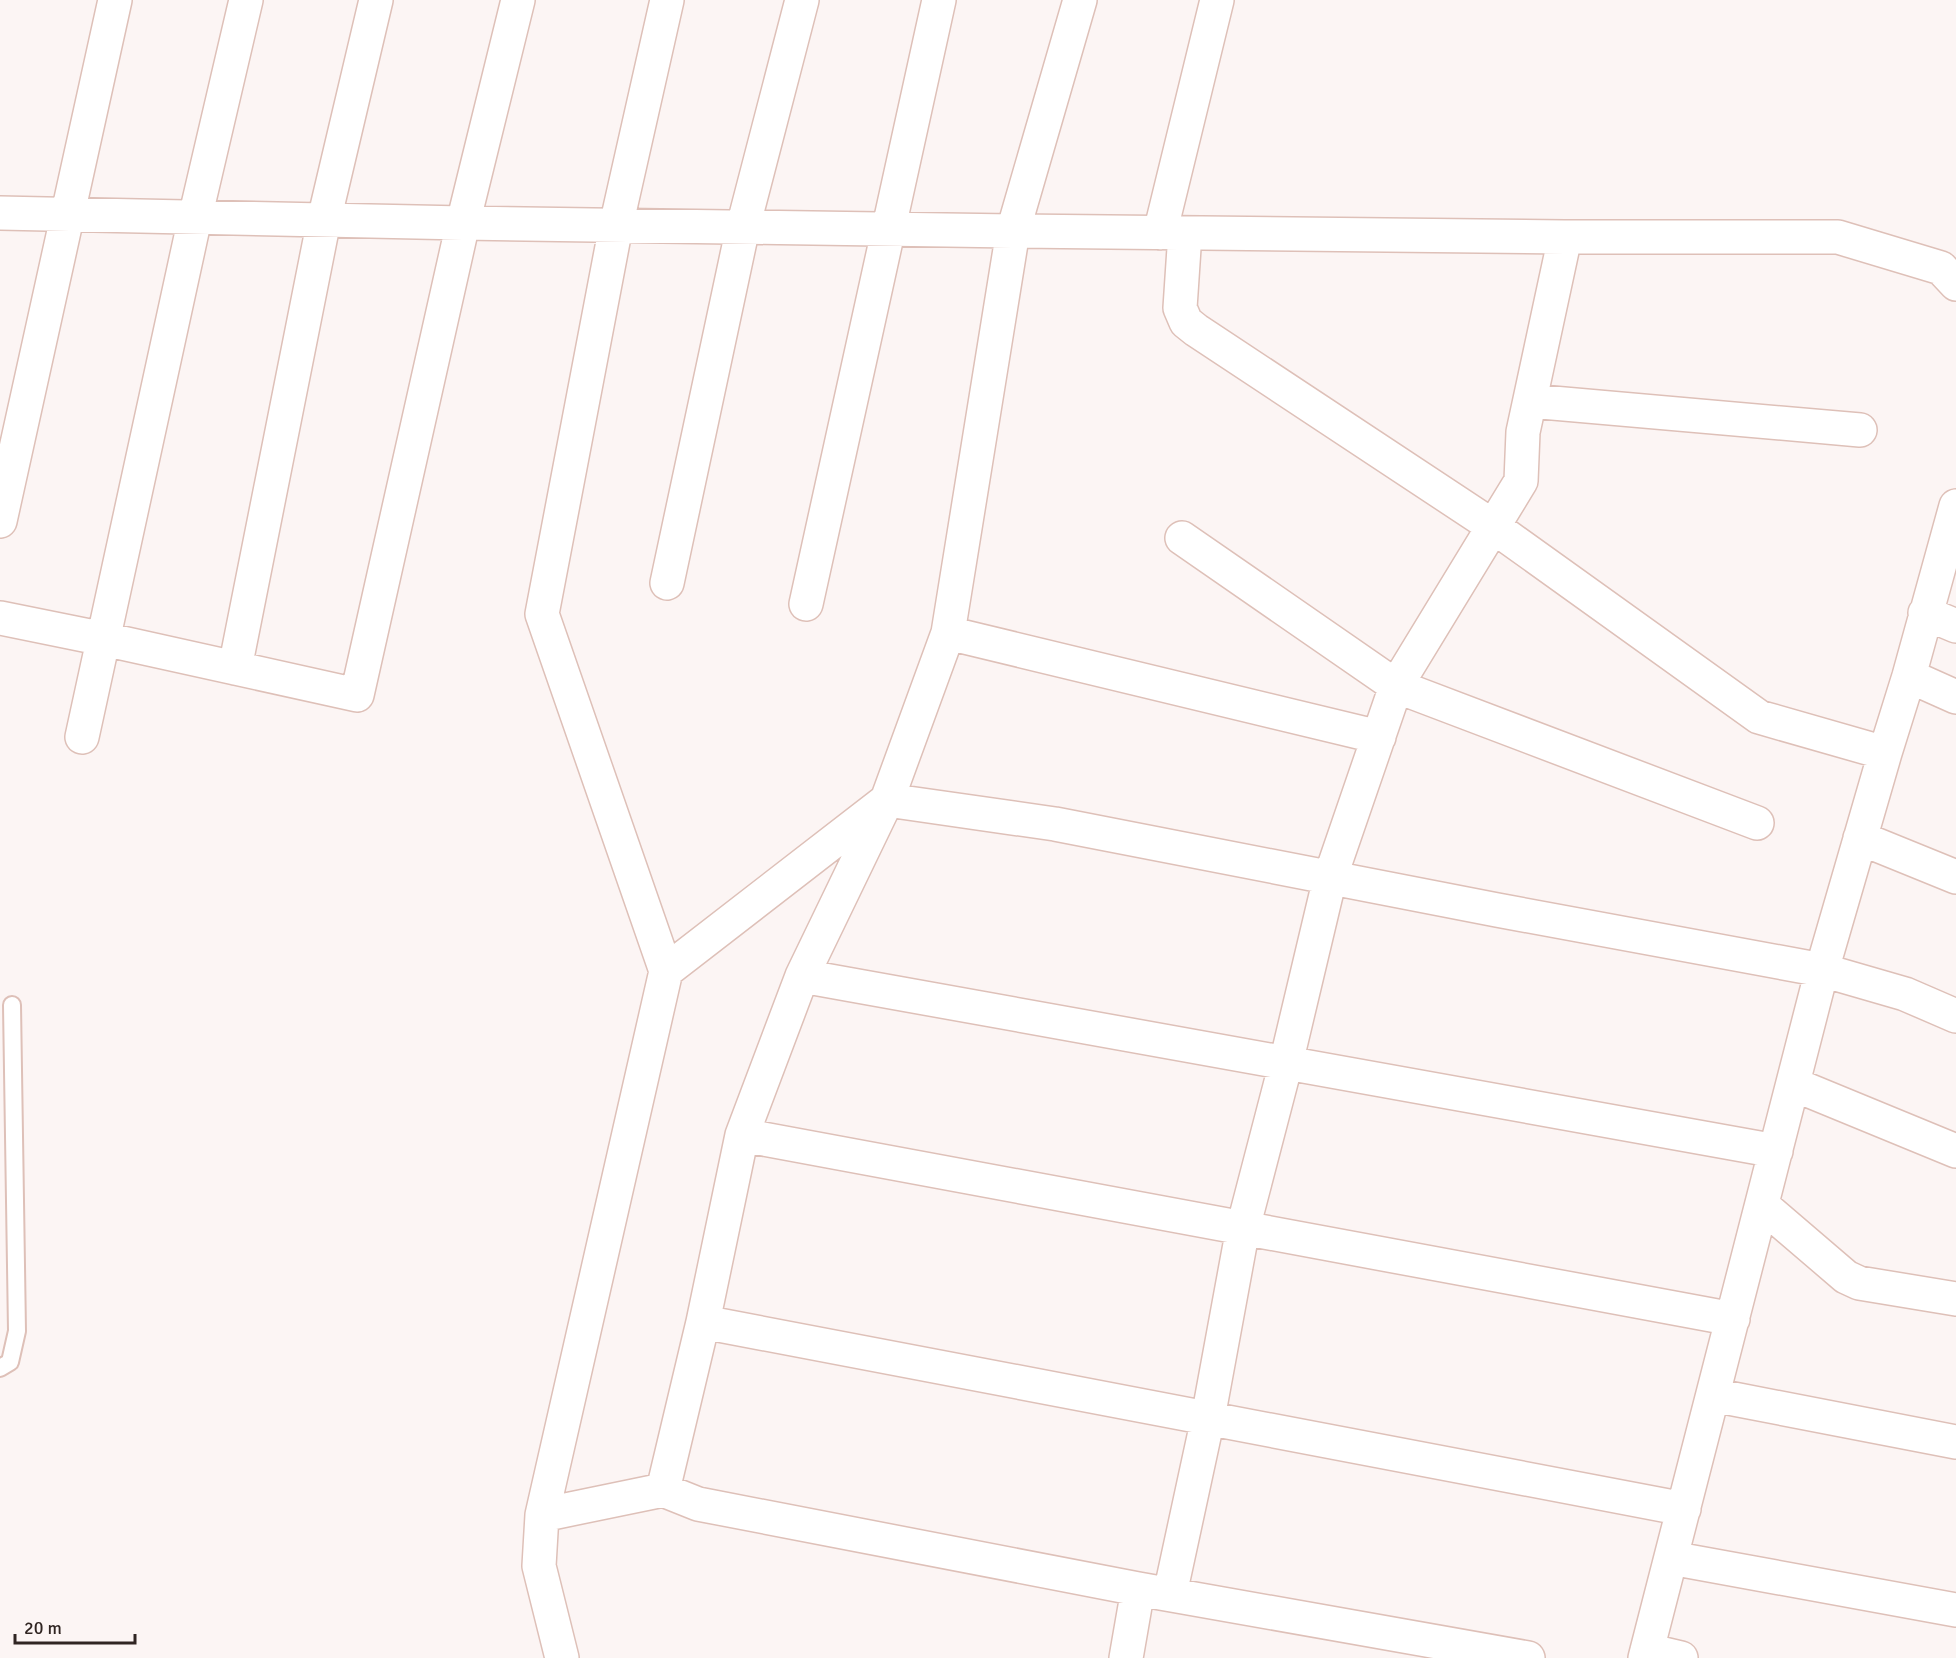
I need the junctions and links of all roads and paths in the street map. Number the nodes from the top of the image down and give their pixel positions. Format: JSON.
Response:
{"nodes":[{"id":1,"x":115,"y":0,"type":"edge"},
{"id":2,"x":246,"y":0,"type":"edge"},
{"id":3,"x":376,"y":0,"type":"edge"},
{"id":4,"x":518,"y":0,"type":"edge"},
{"id":5,"x":667,"y":0,"type":"edge"},
{"id":6,"x":802,"y":0,"type":"edge"},
{"id":7,"x":939,"y":0,"type":"edge"},
{"id":8,"x":1080,"y":0,"type":"edge"},
{"id":9,"x":1217,"y":0,"type":"edge"},
{"id":10,"x":0,"y":213,"type":"edge"},
{"id":11,"x":67,"y":214,"type":"junction"},
{"id":12,"x":195,"y":218,"type":"junction"},
{"id":13,"x":324,"y":220,"type":"junction"},
{"id":14,"x":463,"y":224,"type":"junction"},
{"id":15,"x":616,"y":226,"type":"junction"},
{"id":16,"x":743,"y":227,"type":"junction"},
{"id":17,"x":887,"y":230,"type":"junction"},
{"id":18,"x":1013,"y":231,"type":"junction"},
{"id":19,"x":1173,"y":233,"type":"junction"},
{"id":20,"x":1565,"y":237,"type":"junction"},
{"id":21,"x":1956,"y":284,"type":"edge"},
{"id":22,"x":1530,"y":401,"type":"junction"},
{"id":23,"x":1860,"y":430,"type":"dead end"},
{"id":24,"x":1956,"y":506,"type":"edge"},
{"id":25,"x":0,"y":521,"type":"edge"},
{"id":26,"x":1494,"y":527,"type":"junction"},
{"id":27,"x":1182,"y":538,"type":"dead end"},
{"id":28,"x":667,"y":583,"type":"dead end"},
{"id":29,"x":806,"y":604,"type":"dead end"},
{"id":30,"x":1925,"y":613,"type":"junction"},
{"id":31,"x":0,"y":618,"type":"edge"},
{"id":32,"x":1956,"y":626,"type":"edge"},
{"id":33,"x":948,"y":633,"type":"junction"},
{"id":34,"x":104,"y":639,"type":"junction"},
{"id":35,"x":235,"y":668,"type":"junction"},
{"id":36,"x":1909,"y":676,"type":"junction"},
{"id":37,"x":1396,"y":686,"type":"junction"},
{"id":38,"x":1956,"y":697,"type":"edge"},
{"id":39,"x":82,"y":737,"type":"dead end"},
{"id":40,"x":1379,"y":737,"type":"junction"},
{"id":41,"x":1885,"y":753,"type":"junction"},
{"id":42,"x":887,"y":800,"type":"junction"},
{"id":43,"x":1757,"y":823,"type":"dead end"},
{"id":44,"x":1860,"y":838,"type":"junction"},
{"id":45,"x":1956,"y":877,"type":"edge"},
{"id":46,"x":1330,"y":878,"type":"junction"},
{"id":47,"x":1822,"y":970,"type":"junction"},
{"id":48,"x":666,"y":971,"type":"junction"},
{"id":49,"x":802,"y":976,"type":"junction"},
{"id":50,"x":12,"y":1005,"type":"dead end"},
{"id":51,"x":1956,"y":1016,"type":"edge"},
{"id":52,"x":1286,"y":1063,"type":"junction"},
{"id":53,"x":1793,"y":1084,"type":"junction"},
{"id":54,"x":742,"y":1135,"type":"junction"},
{"id":55,"x":1776,"y":1151,"type":"junction"},
{"id":56,"x":1956,"y":1151,"type":"edge"},
{"id":57,"x":1762,"y":1205,"type":"junction"},
{"id":58,"x":1243,"y":1228,"type":"junction"},
{"id":59,"x":1956,"y":1299,"type":"edge"},
{"id":60,"x":1733,"y":1319,"type":"junction"},
{"id":61,"x":703,"y":1322,"type":"junction"},
{"id":62,"x":0,"y":1368,"type":"edge"},
{"id":63,"x":1713,"y":1395,"type":"junction"},
{"id":64,"x":1208,"y":1418,"type":"junction"},
{"id":65,"x":1956,"y":1442,"type":"edge"},
{"id":66,"x":663,"y":1490,"type":"junction"},
{"id":67,"x":1684,"y":1509,"type":"junction"},
{"id":68,"x":542,"y":1515,"type":"junction"},
{"id":69,"x":1671,"y":1558,"type":"junction"},
{"id":70,"x":1138,"y":1589,"type":"junction"},
{"id":71,"x":1170,"y":1594,"type":"junction"},
{"id":72,"x":1956,"y":1610,"type":"edge"},
{"id":73,"x":1646,"y":1654,"type":"edge"},
{"id":74,"x":561,"y":1658,"type":"edge"},
{"id":75,"x":1126,"y":1658,"type":"edge"},
{"id":76,"x":1528,"y":1658,"type":"edge"},
{"id":77,"x":1681,"y":1658,"type":"edge"}],
"edges":[{"from":1,"to":11,"type":"street"},
{"from":2,"to":12,"type":"street"},
{"from":3,"to":13,"type":"street"},
{"from":4,"to":14,"type":"street"},
{"from":5,"to":15,"type":"street"},
{"from":6,"to":16,"type":"street"},
{"from":7,"to":17,"type":"street"},
{"from":8,"to":18,"type":"street"},
{"from":9,"to":19,"type":"street"},
{"from":10,"to":11,"type":"street"},
{"from":11,"to":12,"type":"street"},
{"from":11,"to":25,"type":"street"},
{"from":12,"to":13,"type":"street"},
{"from":12,"to":34,"type":"street"},
{"from":13,"to":14,"type":"street"},
{"from":13,"to":35,"type":"street"},
{"from":14,"to":15,"type":"street"},
{"from":14,"to":35,"type":"street"},
{"from":15,"to":16,"type":"street"},
{"from":15,"to":48,"type":"street"},
{"from":16,"to":17,"type":"street"},
{"from":16,"to":28,"type":"street"},
{"from":17,"to":18,"type":"street"},
{"from":17,"to":29,"type":"street"},
{"from":18,"to":19,"type":"street"},
{"from":18,"to":33,"type":"street"},
{"from":19,"to":20,"type":"street"},
{"from":19,"to":26,"type":"street"},
{"from":20,"to":21,"type":"street"},
{"from":20,"to":22,"type":"street"},
{"from":22,"to":23,"type":"street"},
{"from":22,"to":26,"type":"street"},
{"from":24,"to":30,"type":"street"},
{"from":26,"to":37,"type":"street"},
{"from":26,"to":41,"type":"street"},
{"from":27,"to":37,"type":"street"},
{"from":30,"to":32,"type":"street"},
{"from":30,"to":36,"type":"street"},
{"from":31,"to":34,"type":"street"},
{"from":33,"to":40,"type":"street"},
{"from":33,"to":42,"type":"street"},
{"from":34,"to":35,"type":"street"},
{"from":34,"to":39,"type":"street"},
{"from":36,"to":38,"type":"street"},
{"from":36,"to":41,"type":"street"},
{"from":37,"to":40,"type":"street"},
{"from":37,"to":43,"type":"street"},
{"from":40,"to":46,"type":"street"},
{"from":41,"to":44,"type":"street"},
{"from":42,"to":46,"type":"street"},
{"from":42,"to":48,"type":"street"},
{"from":42,"to":49,"type":"street"},
{"from":44,"to":45,"type":"street"},
{"from":44,"to":47,"type":"street"},
{"from":46,"to":47,"type":"street"},
{"from":46,"to":52,"type":"street"},
{"from":47,"to":51,"type":"street"},
{"from":47,"to":53,"type":"street"},
{"from":48,"to":68,"type":"street"},
{"from":49,"to":52,"type":"street"},
{"from":49,"to":54,"type":"street"},
{"from":50,"to":62,"type":"lane"},
{"from":52,"to":55,"type":"street"},
{"from":52,"to":58,"type":"street"},
{"from":53,"to":55,"type":"street"},
{"from":53,"to":56,"type":"street"},
{"from":54,"to":58,"type":"street"},
{"from":54,"to":61,"type":"street"},
{"from":55,"to":57,"type":"street"},
{"from":57,"to":59,"type":"street"},
{"from":57,"to":60,"type":"street"},
{"from":58,"to":60,"type":"street"},
{"from":58,"to":64,"type":"street"},
{"from":60,"to":63,"type":"street"},
{"from":61,"to":64,"type":"street"},
{"from":61,"to":66,"type":"street"},
{"from":63,"to":65,"type":"street"},
{"from":63,"to":67,"type":"street"},
{"from":64,"to":67,"type":"street"},
{"from":64,"to":71,"type":"street"},
{"from":66,"to":68,"type":"street"},
{"from":66,"to":70,"type":"street"},
{"from":67,"to":69,"type":"street"},
{"from":68,"to":74,"type":"street"},
{"from":69,"to":72,"type":"street"},
{"from":69,"to":73,"type":"street"},
{"from":70,"to":71,"type":"street"},
{"from":70,"to":75,"type":"street"},
{"from":71,"to":76,"type":"street"},
{"from":73,"to":77,"type":"street"}]}
